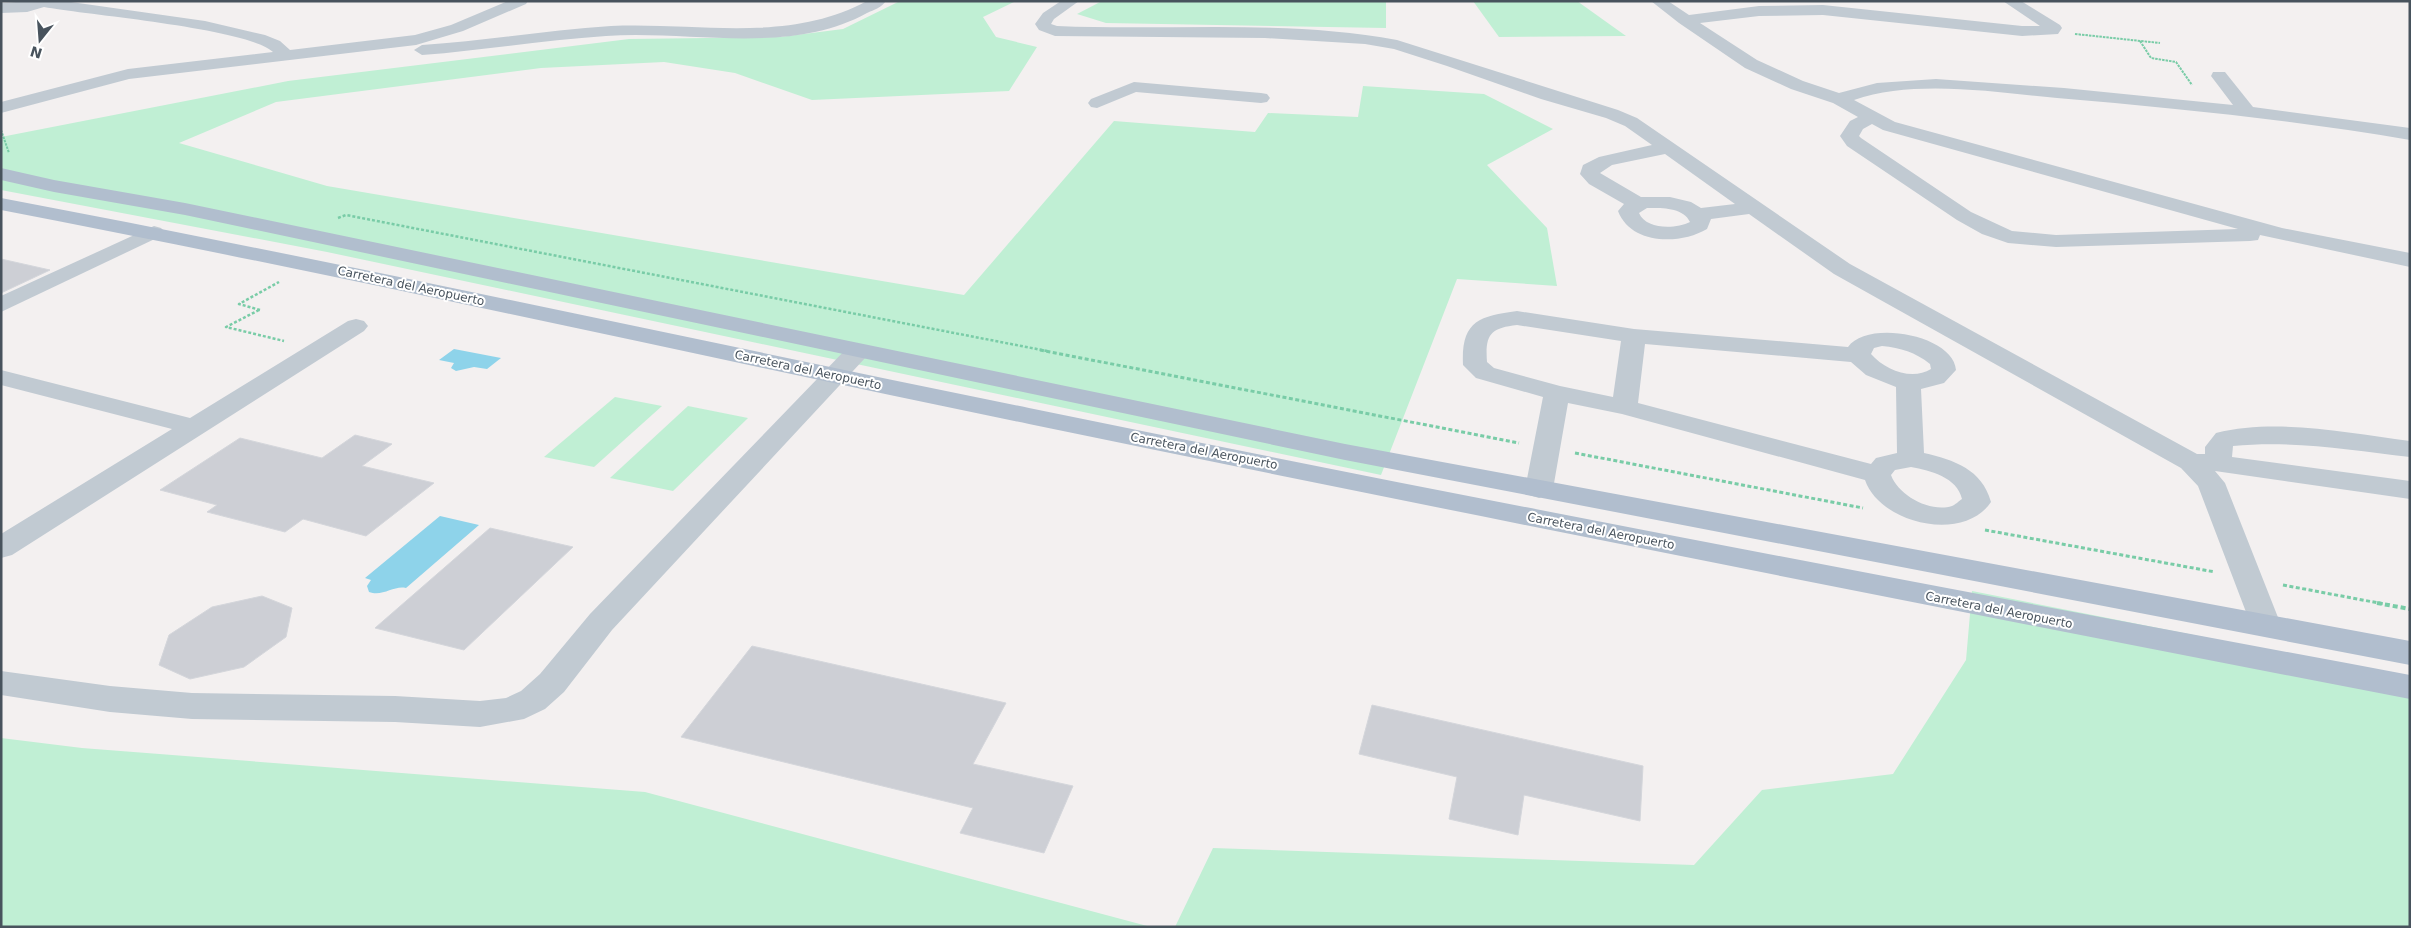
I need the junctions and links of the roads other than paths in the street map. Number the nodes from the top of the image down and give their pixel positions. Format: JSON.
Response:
{"nodes":[{"id":1,"x":520,"y":1,"type":"edge"},
{"id":2,"x":879,"y":1,"type":"edge"},
{"id":3,"x":1072,"y":1,"type":"edge"},
{"id":4,"x":1658,"y":1,"type":"edge"},
{"id":5,"x":2010,"y":1,"type":"edge"},
{"id":6,"x":47,"y":2,"type":"edge"},
{"id":7,"x":2,"y":9,"type":"edge"},
{"id":8,"x":1684,"y":20,"type":"junction"},
{"id":9,"x":386,"y":45,"type":"junction"},
{"id":10,"x":287,"y":56,"type":"junction"},
{"id":11,"x":2219,"y":76,"type":"dead end"},
{"id":12,"x":77,"y":88,"type":"junction"},
{"id":13,"x":1261,"y":98,"type":"dead end"},
{"id":14,"x":1839,"y":98,"type":"junction"},
{"id":15,"x":1097,"y":102,"type":"dead end"},
{"id":16,"x":1,"y":108,"type":"edge"},
{"id":17,"x":2248,"y":112,"type":"junction"},
{"id":18,"x":1870,"y":118,"type":"junction"},
{"id":19,"x":1,"y":119,"type":"edge"},
{"id":20,"x":2410,"y":134,"type":"edge"},
{"id":21,"x":1667,"y":148,"type":"junction"},
{"id":22,"x":1,"y":174,"type":"edge"},
{"id":23,"x":1,"y":204,"type":"edge"},
{"id":24,"x":1638,"y":204,"type":"junction"},
{"id":25,"x":1755,"y":208,"type":"junction"},
{"id":26,"x":1698,"y":215,"type":"junction"},
{"id":27,"x":154,"y":232,"type":"junction"},
{"id":28,"x":2279,"y":234,"type":"junction"},
{"id":29,"x":2410,"y":260,"type":"edge"},
{"id":30,"x":479,"y":271,"type":"junction"},
{"id":31,"x":444,"y":292,"type":"junction"},
{"id":32,"x":1,"y":305,"type":"edge"},
{"id":33,"x":356,"y":326,"type":"dead end"},
{"id":34,"x":1959,"y":335,"type":"junction"},
{"id":35,"x":1634,"y":336,"type":"junction"},
{"id":36,"x":857,"y":352,"type":"junction"},
{"id":37,"x":1932,"y":353,"type":"junction"},
{"id":38,"x":1859,"y":355,"type":"junction"},
{"id":39,"x":834,"y":376,"type":"junction"},
{"id":40,"x":1,"y":377,"type":"edge"},
{"id":41,"x":1908,"y":381,"type":"junction"},
{"id":42,"x":1557,"y":393,"type":"junction"},
{"id":43,"x":1625,"y":407,"type":"junction"},
{"id":44,"x":194,"y":427,"type":"junction"},
{"id":45,"x":2410,"y":448,"type":"edge"},
{"id":46,"x":1911,"y":459,"type":"junction"},
{"id":47,"x":2191,"y":462,"type":"junction"},
{"id":48,"x":2218,"y":463,"type":"junction"},
{"id":49,"x":1876,"y":474,"type":"junction"},
{"id":50,"x":1539,"y":489,"type":"junction"},
{"id":51,"x":2410,"y":490,"type":"edge"},
{"id":52,"x":1,"y":548,"type":"edge"},
{"id":53,"x":2265,"y":625,"type":"junction"},
{"id":54,"x":2410,"y":653,"type":"edge"},
{"id":55,"x":1,"y":683,"type":"edge"},
{"id":56,"x":2410,"y":687,"type":"edge"}],
"edges":[{"from":1,"to":9,"type":"street"},
{"from":2,"to":9,"type":"street"},
{"from":3,"to":21,"type":"street"},
{"from":4,"to":8,"type":"street"},
{"from":5,"to":8,"type":"street"},
{"from":6,"to":7,"type":"street"},
{"from":6,"to":10,"type":"street"},
{"from":8,"to":14,"type":"street"},
{"from":9,"to":10,"type":"street"},
{"from":10,"to":12,"type":"street"},
{"from":11,"to":17,"type":"street"},
{"from":12,"to":16,"type":"street"},
{"from":12,"to":19,"type":"street"},
{"from":13,"to":15,"type":"street"},
{"from":14,"to":17,"type":"street"},
{"from":14,"to":18,"type":"street"},
{"from":17,"to":20,"type":"street"},
{"from":18,"to":28,"type":"street"},
{"from":18,"to":28,"type":"street"},
{"from":21,"to":24,"type":"street"},
{"from":21,"to":25,"type":"street"},
{"from":22,"to":30,"type":"main road"},
{"from":23,"to":27,"type":"main road","name":"Carretera del Aeropuerto"},
{"from":24,"to":26,"type":"street"},
{"from":24,"to":26,"type":"street"},
{"from":25,"to":26,"type":"street"},
{"from":25,"to":34,"type":"street"},
{"from":27,"to":31,"type":"main road","name":"Carretera del Aeropuerto"},
{"from":27,"to":32,"type":"street"},
{"from":28,"to":29,"type":"street"},
{"from":30,"to":31,"type":"main road"},
{"from":30,"to":36,"type":"main road"},
{"from":31,"to":39,"type":"main road","name":"Carretera del Aeropuerto"},
{"from":33,"to":44,"type":"street"},
{"from":34,"to":37,"type":"street"},
{"from":34,"to":47,"type":"street"},
{"from":35,"to":38,"type":"street"},
{"from":35,"to":42,"type":"street"},
{"from":35,"to":43,"type":"street"},
{"from":36,"to":39,"type":"street"},
{"from":36,"to":50,"type":"main road"},
{"from":37,"to":38,"type":"street"},
{"from":37,"to":41,"type":"street"},
{"from":38,"to":41,"type":"street"},
{"from":39,"to":55,"type":"street"},
{"from":39,"to":56,"type":"main road","name":"Carretera del Aeropuerto"},
{"from":40,"to":44,"type":"street"},
{"from":41,"to":46,"type":"street"},
{"from":42,"to":43,"type":"street"},
{"from":42,"to":50,"type":"street"},
{"from":43,"to":49,"type":"street"},
{"from":44,"to":52,"type":"street"},
{"from":45,"to":48,"type":"street"},
{"from":46,"to":49,"type":"street"},
{"from":46,"to":49,"type":"street"},
{"from":47,"to":48,"type":"street"},
{"from":47,"to":53,"type":"street"},
{"from":48,"to":51,"type":"street"},
{"from":50,"to":53,"type":"main road"},
{"from":53,"to":54,"type":"main road"}]}
